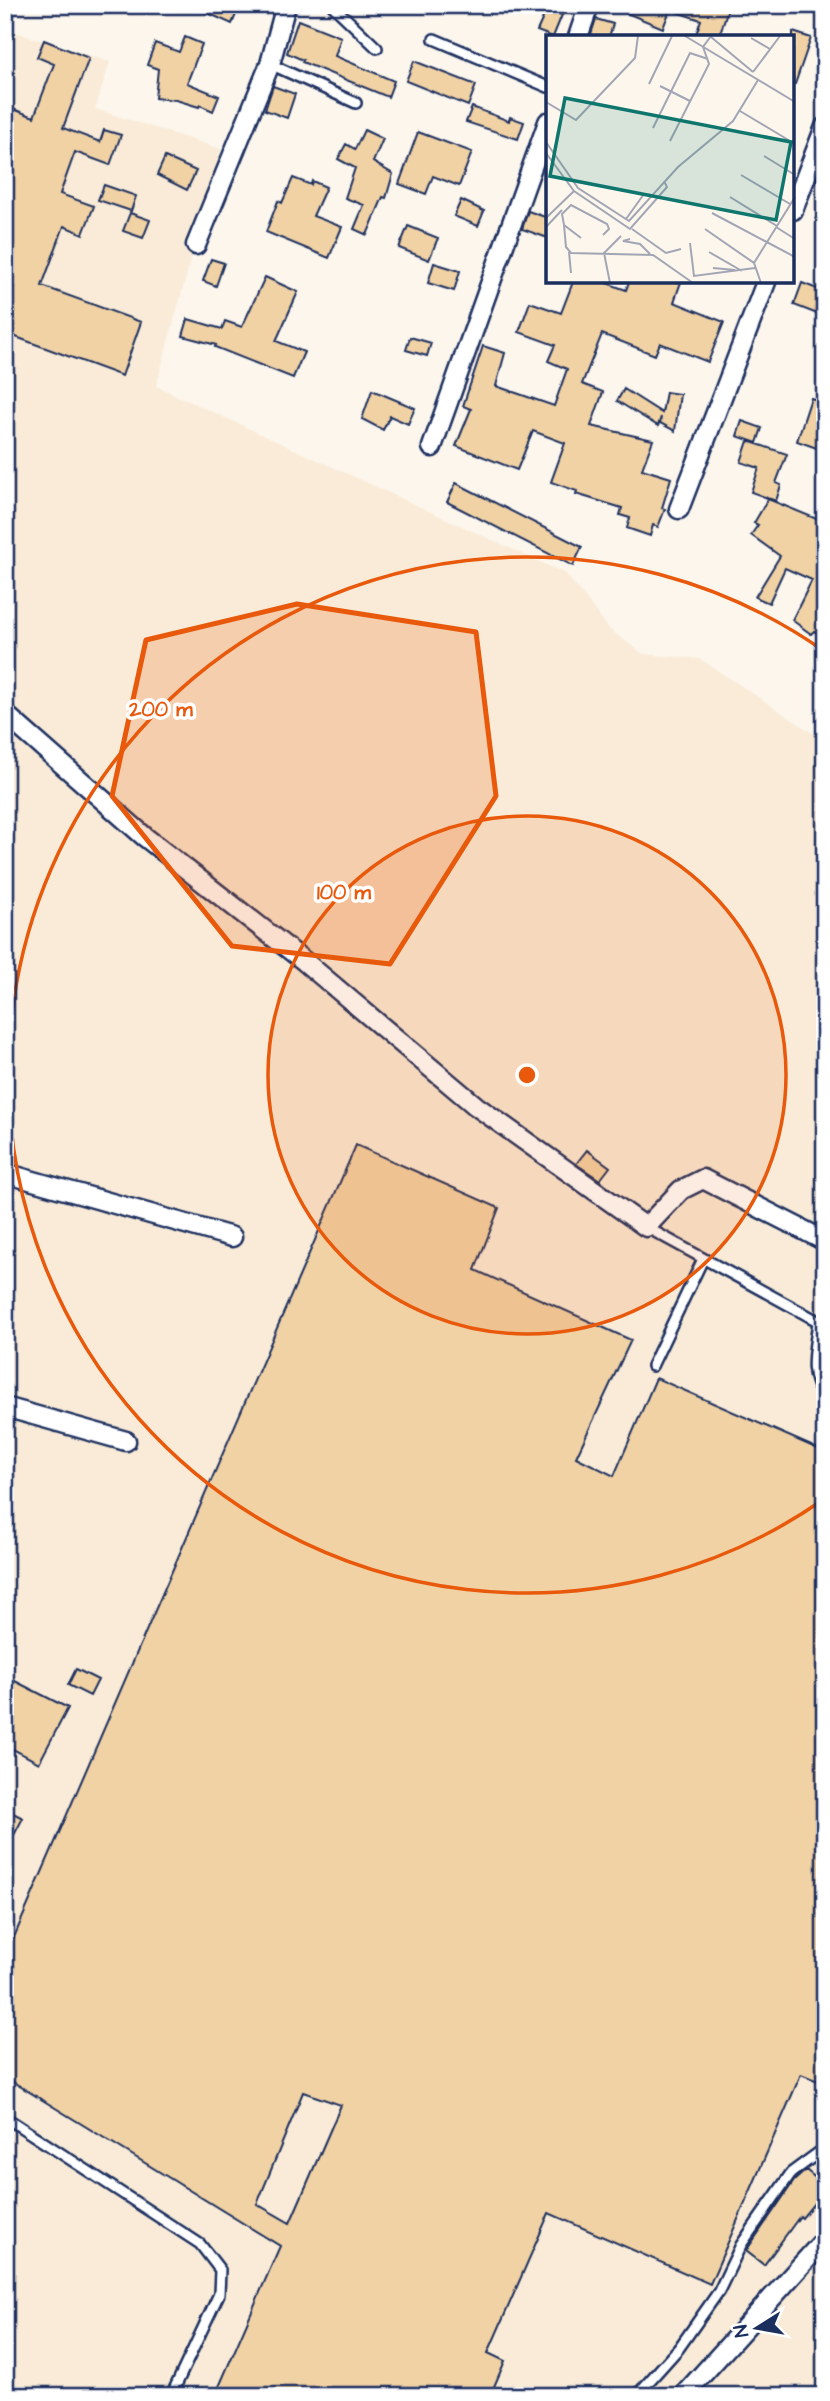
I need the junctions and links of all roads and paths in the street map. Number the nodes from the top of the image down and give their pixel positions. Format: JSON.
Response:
{"nodes":[{"id":1,"x":286,"y":5,"type":"edge"},
{"id":2,"x":332,"y":5,"type":"edge"},
{"id":3,"x":589,"y":5,"type":"edge"},
{"id":4,"x":580,"y":35,"type":"edge"},
{"id":5,"x":434,"y":39,"type":"dead end"},
{"id":6,"x":377,"y":48,"type":"dead end"},
{"id":7,"x":270,"y":64,"type":"junction"},
{"id":8,"x":546,"y":86,"type":"edge"},
{"id":9,"x":356,"y":103,"type":"dead end"},
{"id":10,"x":825,"y":127,"type":"edge"},
{"id":11,"x":546,"y":128,"type":"edge"},
{"id":12,"x":795,"y":205,"type":"edge"},
{"id":13,"x":196,"y":245,"type":"dead end"},
{"id":14,"x":765,"y":284,"type":"edge"},
{"id":15,"x":432,"y":447,"type":"dead end"},
{"id":16,"x":679,"y":509,"type":"dead end"},
{"id":17,"x":5,"y":714,"type":"edge"},
{"id":18,"x":5,"y":1172,"type":"edge"},
{"id":19,"x":646,"y":1227,"type":"junction"},
{"id":20,"x":232,"y":1237,"type":"dead end"},
{"id":21,"x":825,"y":1241,"type":"edge"},
{"id":22,"x":703,"y":1259,"type":"junction"},
{"id":23,"x":822,"y":1324,"type":"edge"},
{"id":24,"x":652,"y":1366,"type":"dead end"},
{"id":25,"x":825,"y":1397,"type":"edge"},
{"id":26,"x":5,"y":1407,"type":"edge"},
{"id":27,"x":126,"y":1441,"type":"dead end"},
{"id":28,"x":5,"y":2117,"type":"edge"},
{"id":29,"x":825,"y":2148,"type":"edge"},
{"id":30,"x":825,"y":2239,"type":"edge"},
{"id":31,"x":171,"y":2396,"type":"edge"},
{"id":32,"x":636,"y":2396,"type":"edge"},
{"id":33,"x":682,"y":2396,"type":"edge"}],
"edges":[{"from":1,"to":7,"type":"street"},
{"from":2,"to":6,"type":"lane"},
{"from":3,"to":4,"type":"street"},
{"from":5,"to":8,"type":"lane"},
{"from":7,"to":9,"type":"lane"},
{"from":7,"to":13,"type":"street"},
{"from":10,"to":12,"type":"street"},
{"from":11,"to":15,"type":"street"},
{"from":14,"to":16,"type":"street"},
{"from":17,"to":19,"type":"street"},
{"from":18,"to":20,"type":"street"},
{"from":19,"to":21,"type":"street"},
{"from":19,"to":22,"type":"lane"},
{"from":22,"to":23,"type":"lane"},
{"from":22,"to":24,"type":"lane"},
{"from":23,"to":25,"type":"lane"},
{"from":26,"to":27,"type":"street"},
{"from":28,"to":31,"type":"lane"},
{"from":29,"to":32,"type":"lane"},
{"from":30,"to":33,"type":"street"}]}
